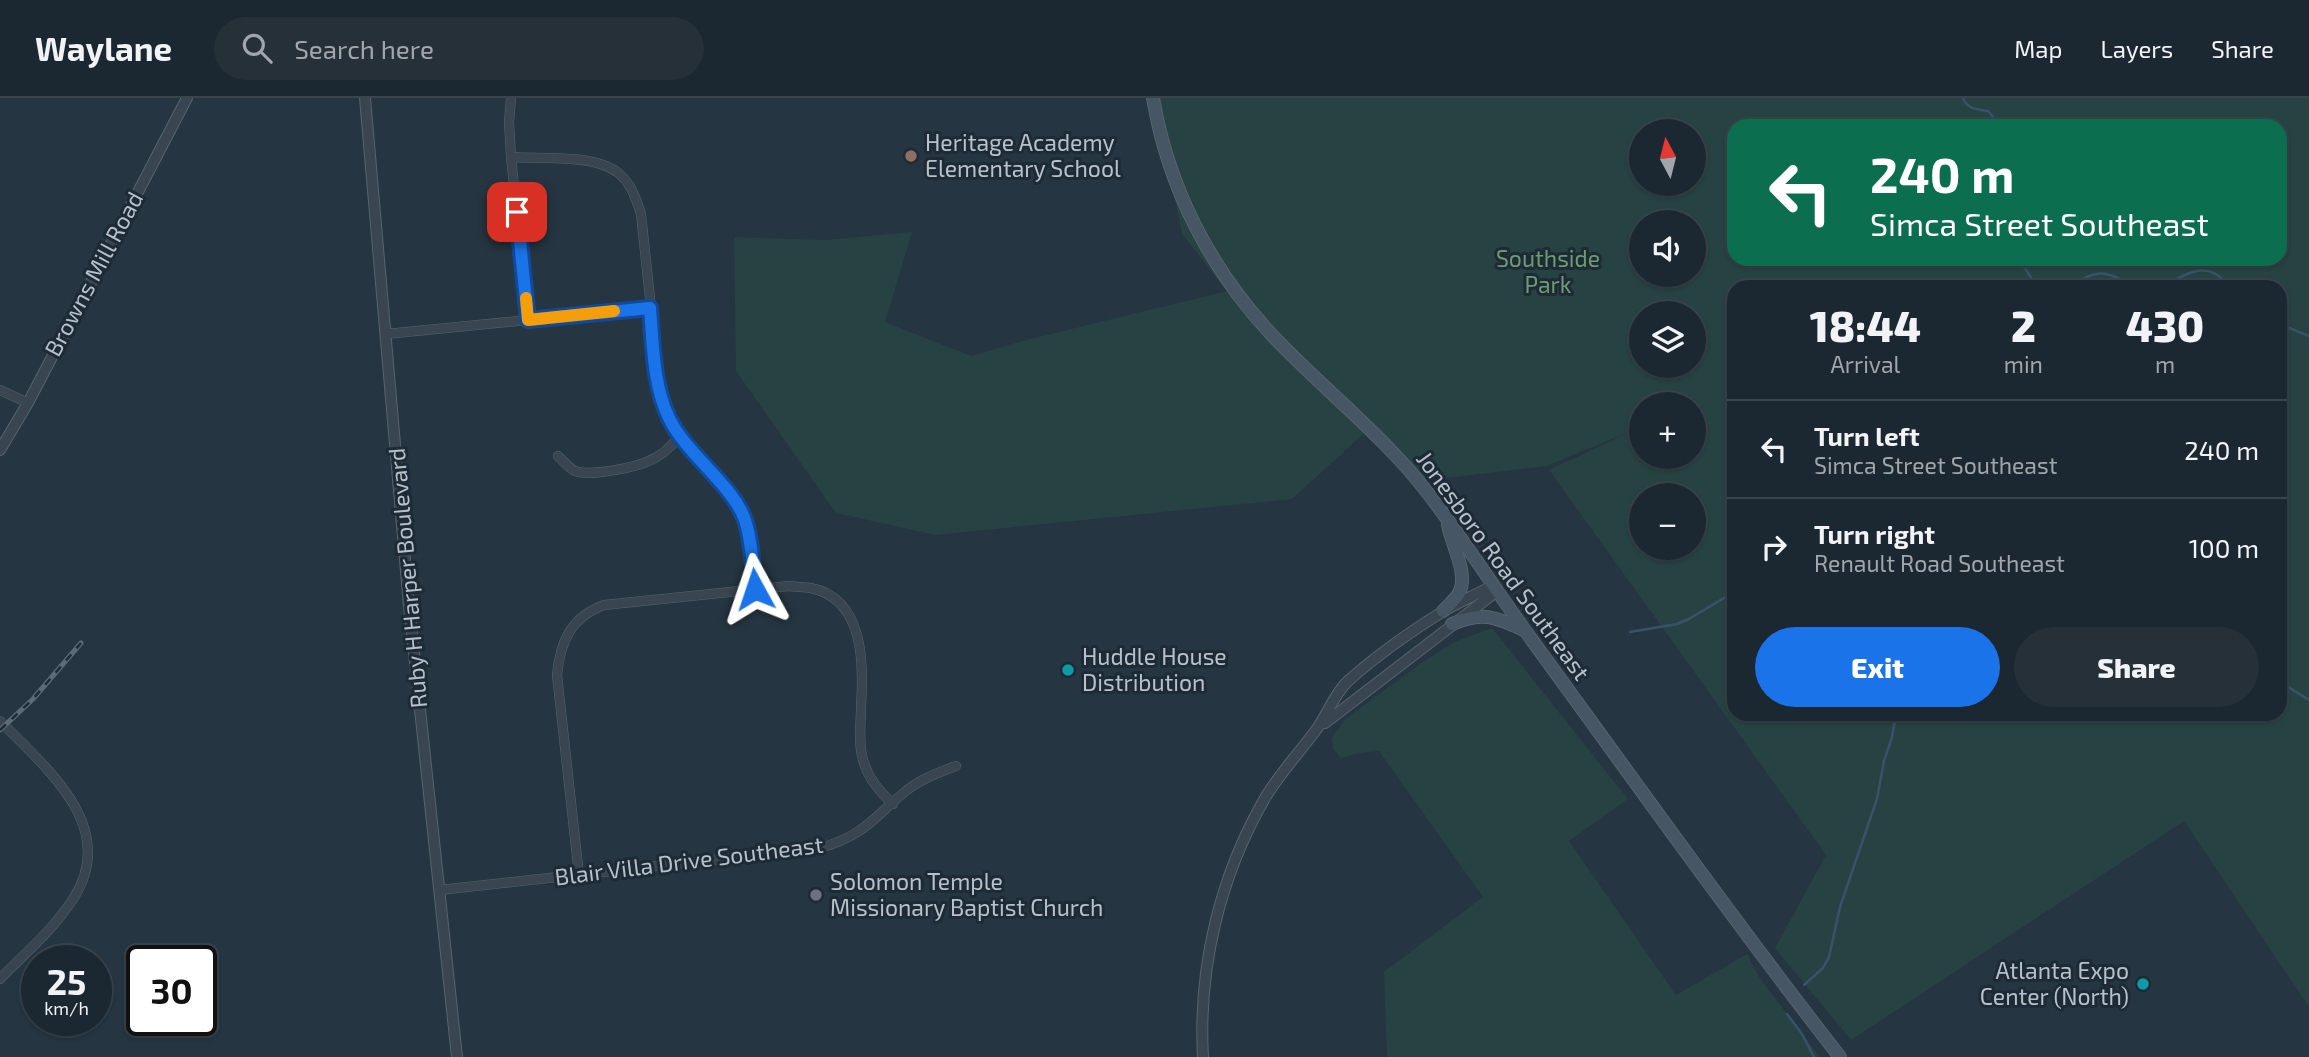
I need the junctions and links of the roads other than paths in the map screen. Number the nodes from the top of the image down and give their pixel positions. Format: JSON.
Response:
{"nodes":[{"id":1,"x":187,"y":98,"type":"edge"},
{"id":2,"x":365,"y":98,"type":"edge"},
{"id":3,"x":511,"y":98,"type":"edge"},
{"id":4,"x":1153,"y":98,"type":"edge"},
{"id":5,"x":511,"y":158,"type":"junction"},
{"id":6,"x":650,"y":308,"type":"junction"},
{"id":7,"x":528,"y":320,"type":"junction"},
{"id":8,"x":386,"y":334,"type":"junction"},
{"id":9,"x":0,"y":390,"type":"edge"},
{"id":10,"x":28,"y":402,"type":"junction"},
{"id":11,"x":679,"y":436,"type":"junction"},
{"id":12,"x":0,"y":450,"type":"edge"},
{"id":13,"x":558,"y":456,"type":"dead end"},
{"id":14,"x":1448,"y":522,"type":"junction"},
{"id":15,"x":1495,"y":588,"type":"junction"},
{"id":16,"x":755,"y":589,"type":"junction"},
{"id":17,"x":1443,"y":611,"type":"junction"},
{"id":18,"x":1452,"y":624,"type":"junction"},
{"id":19,"x":1525,"y":631,"type":"junction"},
{"id":20,"x":1408,"y":636,"type":"junction"},
{"id":21,"x":1418,"y":650,"type":"junction"},
{"id":22,"x":0,"y":721,"type":"edge"},
{"id":23,"x":1317,"y":729,"type":"junction"},
{"id":24,"x":956,"y":766,"type":"dead end"},
{"id":25,"x":893,"y":804,"type":"junction"},
{"id":26,"x":579,"y":875,"type":"junction"},
{"id":27,"x":440,"y":890,"type":"junction"},
{"id":28,"x":0,"y":979,"type":"edge"},
{"id":29,"x":457,"y":1057,"type":"edge"},
{"id":30,"x":1203,"y":1057,"type":"edge"},
{"id":31,"x":1840,"y":1057,"type":"edge"}],
"edges":[{"from":1,"to":10,"type":"street","name":"Browns Mill Road"},
{"from":2,"to":8,"type":"street","name":"Ruby H Harper Boulevard"},
{"from":3,"to":5,"type":"street"},
{"from":4,"to":14,"type":"main road","name":"Jonesboro Road Southeast"},
{"from":5,"to":6,"type":"street"},
{"from":5,"to":7,"type":"street"},
{"from":6,"to":7,"type":"street"},
{"from":6,"to":11,"type":"street"},
{"from":7,"to":8,"type":"street"},
{"from":8,"to":27,"type":"street","name":"Ruby H Harper Boulevard"},
{"from":9,"to":10,"type":"street"},
{"from":10,"to":12,"type":"street","name":"Browns Mill Road"},
{"from":11,"to":13,"type":"street"},
{"from":11,"to":16,"type":"street"},
{"from":14,"to":15,"type":"main road","name":"Jonesboro Road Southeast"},
{"from":14,"to":17,"type":"main road"},
{"from":15,"to":17,"type":"street"},
{"from":15,"to":18,"type":"street"},
{"from":15,"to":19,"type":"main road","name":"Jonesboro Road Southeast"},
{"from":16,"to":25,"type":"street"},
{"from":16,"to":26,"type":"street"},
{"from":17,"to":20,"type":"street"},
{"from":18,"to":19,"type":"main road"},
{"from":18,"to":21,"type":"street"},
{"from":19,"to":31,"type":"main road","name":"Jonesboro Road Southeast"},
{"from":20,"to":21,"type":"street"},
{"from":20,"to":23,"type":"street"},
{"from":21,"to":23,"type":"street"},
{"from":22,"to":28,"type":"street"},
{"from":23,"to":30,"type":"street"},
{"from":24,"to":25,"type":"street","name":"Blair Villa Drive Southeast"},
{"from":25,"to":26,"type":"street","name":"Blair Villa Drive Southeast"},
{"from":26,"to":27,"type":"street","name":"Blair Villa Drive Southeast"},
{"from":27,"to":29,"type":"street","name":"Ruby H Harper Boulevard"}]}
